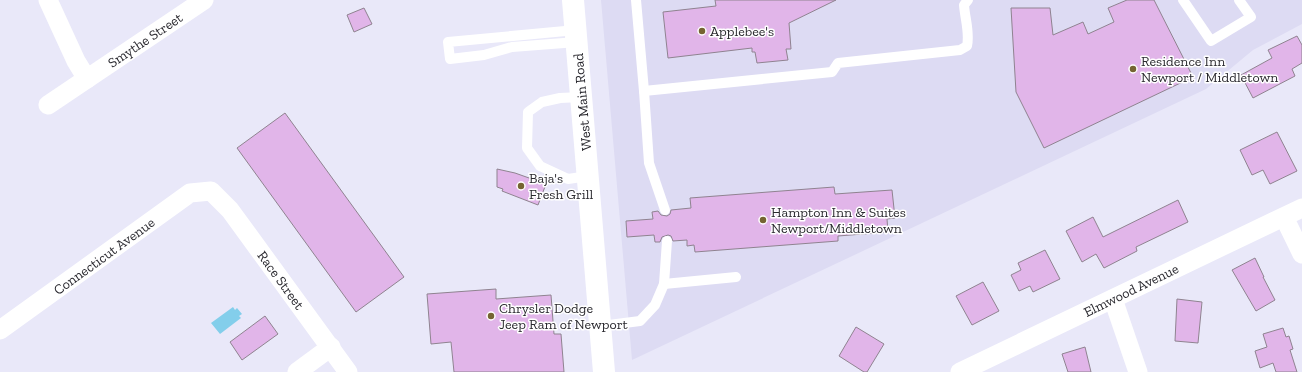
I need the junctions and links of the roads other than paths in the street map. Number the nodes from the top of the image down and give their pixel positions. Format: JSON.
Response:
{"nodes":[{"id":1,"x":48,"y":0,"type":"edge"},
{"id":2,"x":204,"y":0,"type":"edge"},
{"id":3,"x":573,"y":0,"type":"edge"},
{"id":4,"x":636,"y":0,"type":"edge"},
{"id":5,"x":968,"y":0,"type":"edge"},
{"id":6,"x":1183,"y":0,"type":"edge"},
{"id":7,"x":1239,"y":0,"type":"edge"},
{"id":8,"x":576,"y":36,"type":"junction"},
{"id":9,"x":87,"y":80,"type":"junction"},
{"id":10,"x":644,"y":91,"type":"junction"},
{"id":11,"x":581,"y":97,"type":"junction"},
{"id":12,"x":48,"y":105,"type":"dead end"},
{"id":13,"x":588,"y":176,"type":"junction"},
{"id":14,"x":211,"y":191,"type":"joint"},
{"id":15,"x":1302,"y":208,"type":"edge"},
{"id":16,"x":665,"y":210,"type":"dead end"},
{"id":17,"x":1284,"y":216,"type":"junction"},
{"id":18,"x":667,"y":241,"type":"dead end"},
{"id":19,"x":1302,"y":254,"type":"edge"},
{"id":20,"x":736,"y":277,"type":"dead end"},
{"id":21,"x":664,"y":284,"type":"junction"},
{"id":22,"x":1113,"y":299,"type":"junction"},
{"id":23,"x":601,"y":326,"type":"junction"},
{"id":24,"x":0,"y":330,"type":"edge"},
{"id":25,"x":330,"y":347,"type":"junction"},
{"id":26,"x":297,"y":372,"type":"edge"},
{"id":27,"x":348,"y":372,"type":"edge"},
{"id":28,"x":604,"y":372,"type":"edge"},
{"id":29,"x":960,"y":372,"type":"edge"},
{"id":30,"x":1138,"y":372,"type":"edge"}],
"edges":[{"from":1,"to":9,"type":"street"},
{"from":2,"to":9,"type":"street","name":"Smythe Street"},
{"from":3,"to":8,"type":"main road","name":"West Main Road"},
{"from":4,"to":10,"type":"lane"},
{"from":5,"to":10,"type":"lane"},
{"from":6,"to":7,"type":"lane"},
{"from":8,"to":8,"type":"lane"},
{"from":8,"to":11,"type":"main road","name":"West Main Road"},
{"from":9,"to":12,"type":"street","name":"Smythe Street"},
{"from":10,"to":16,"type":"lane"},
{"from":11,"to":13,"type":"main road","name":"West Main Road"},
{"from":11,"to":13,"type":"lane"},
{"from":13,"to":23,"type":"main road","name":"West Main Road"},
{"from":14,"to":24,"type":"street","name":"Connecticut Avenue"},
{"from":14,"to":25,"type":"street","name":"Race Street"},
{"from":15,"to":17,"type":"street","name":"Elmwood Avenue"},
{"from":17,"to":19,"type":"street"},
{"from":17,"to":22,"type":"street","name":"Elmwood Avenue"},
{"from":18,"to":21,"type":"lane"},
{"from":20,"to":21,"type":"lane"},
{"from":21,"to":23,"type":"lane"},
{"from":22,"to":29,"type":"street","name":"Elmwood Avenue"},
{"from":22,"to":30,"type":"street"},
{"from":23,"to":28,"type":"main road","name":"West Main Road"},
{"from":25,"to":26,"type":"street"},
{"from":25,"to":27,"type":"street","name":"Race Street"}]}
